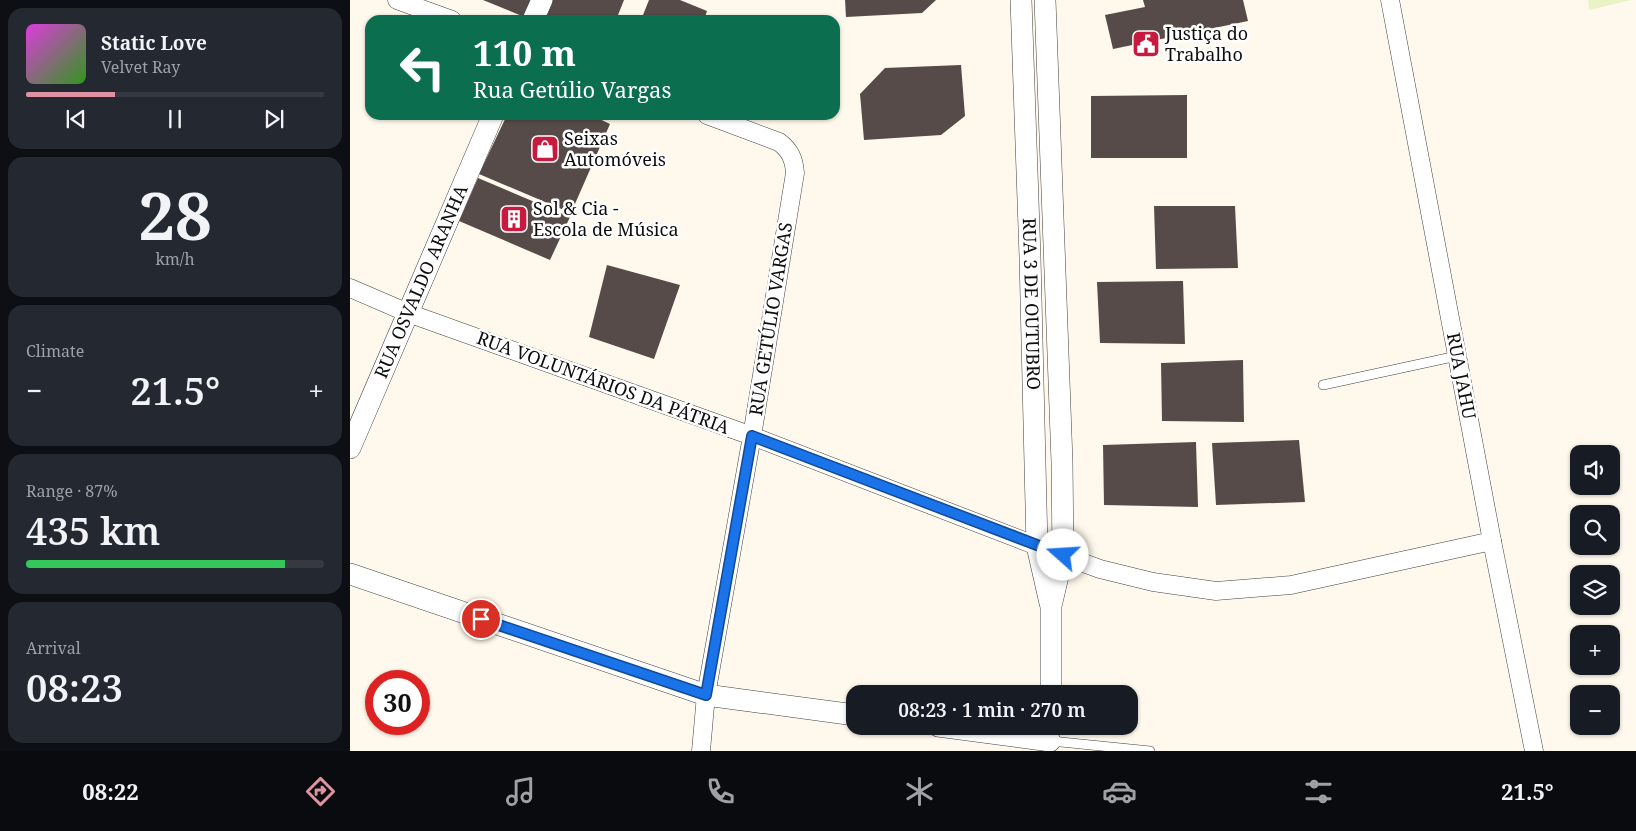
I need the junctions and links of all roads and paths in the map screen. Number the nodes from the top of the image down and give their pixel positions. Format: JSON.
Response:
{"nodes":[{"id":1,"x":398,"y":0,"type":"edge"},
{"id":2,"x":542,"y":0,"type":"edge"},
{"id":3,"x":1021,"y":0,"type":"edge"},
{"id":4,"x":1045,"y":0,"type":"edge"},
{"id":5,"x":1390,"y":0,"type":"edge"},
{"id":6,"x":438,"y":15,"type":"edge"},
{"id":7,"x":535,"y":15,"type":"edge"},
{"id":8,"x":1047,"y":29,"type":"junction"},
{"id":9,"x":1022,"y":31,"type":"junction"},
{"id":10,"x":491,"y":120,"type":"edge"},
{"id":11,"x":720,"y":120,"type":"edge"},
{"id":12,"x":1054,"y":256,"type":"junction"},
{"id":13,"x":1030,"y":257,"type":"junction"},
{"id":14,"x":350,"y":288,"type":"edge"},
{"id":15,"x":408,"y":313,"type":"junction"},
{"id":16,"x":1457,"y":356,"type":"junction"},
{"id":17,"x":1323,"y":385,"type":"dead end"},
{"id":18,"x":752,"y":436,"type":"junction"},
{"id":19,"x":350,"y":448,"type":"edge"},
{"id":20,"x":1492,"y":541,"type":"junction"},
{"id":21,"x":1037,"y":546,"type":"junction"},
{"id":22,"x":1063,"y":555,"type":"junction"},
{"id":23,"x":350,"y":574,"type":"edge"},
{"id":24,"x":1051,"y":606,"type":"junction"},
{"id":25,"x":1051,"y":685,"type":"edge"},
{"id":26,"x":706,"y":695,"type":"junction"},
{"id":27,"x":846,"y":714,"type":"edge"},
{"id":28,"x":1016,"y":735,"type":"edge"},
{"id":29,"x":1050,"y":739,"type":"edge"},
{"id":30,"x":700,"y":751,"type":"edge"},
{"id":31,"x":1150,"y":751,"type":"edge"},
{"id":32,"x":1534,"y":751,"type":"edge"}],
"edges":[{"from":1,"to":6,"type":"street"},
{"from":2,"to":7,"type":"street"},
{"from":3,"to":9,"type":"street","name":"RUA 3 DE OUTUBRO"},
{"from":4,"to":8,"type":"street","name":"RUA 3 DE OUTUBRO"},
{"from":5,"to":16,"type":"street","name":"RUA JAHU"},
{"from":8,"to":9,"type":"street"},
{"from":8,"to":12,"type":"street","name":"RUA 3 DE OUTUBRO"},
{"from":9,"to":13,"type":"street","name":"RUA 3 DE OUTUBRO"},
{"from":10,"to":15,"type":"street","name":"RUA OSVALDO ARANHA"},
{"from":11,"to":18,"type":"street","name":"RUA GETÚLIO VARGAS"},
{"from":12,"to":13,"type":"street"},
{"from":12,"to":22,"type":"street","name":"RUA 3 DE OUTUBRO"},
{"from":13,"to":21,"type":"street","name":"RUA 3 DE OUTUBRO"},
{"from":14,"to":15,"type":"street","name":"RUA VOLUNTÁRIOS DA PÁTRIA"},
{"from":15,"to":18,"type":"street","name":"RUA VOLUNTÁRIOS DA PÁTRIA"},
{"from":15,"to":19,"type":"street","name":"RUA OSVALDO ARANHA"},
{"from":16,"to":17,"type":"lane"},
{"from":16,"to":20,"type":"street","name":"RUA JAHU"},
{"from":18,"to":21,"type":"street","name":"RUA VOLUNTÁRIOS DA PÁTRIA"},
{"from":18,"to":26,"type":"street","name":"RUA GETÚLIO VARGAS"},
{"from":20,"to":22,"type":"street","name":"RUA VOLUNTÁRIOS DA PÁTRIA"},
{"from":20,"to":32,"type":"street","name":"RUA JAHU"},
{"from":21,"to":22,"type":"street","name":"RUA VOLUNTÁRIOS DA PÁTRIA"},
{"from":21,"to":24,"type":"street","name":"RUA 3 DE OUTUBRO"},
{"from":22,"to":24,"type":"street","name":"RUA 3 DE OUTUBRO"},
{"from":23,"to":26,"type":"street"},
{"from":24,"to":25,"type":"street","name":"RUA 3 DE OUTUBRO"},
{"from":26,"to":27,"type":"street"},
{"from":26,"to":30,"type":"street","name":"RUA GETÚLIO VARGAS"},
{"from":28,"to":29,"type":"street"},
{"from":29,"to":31,"type":"lane"}]}
